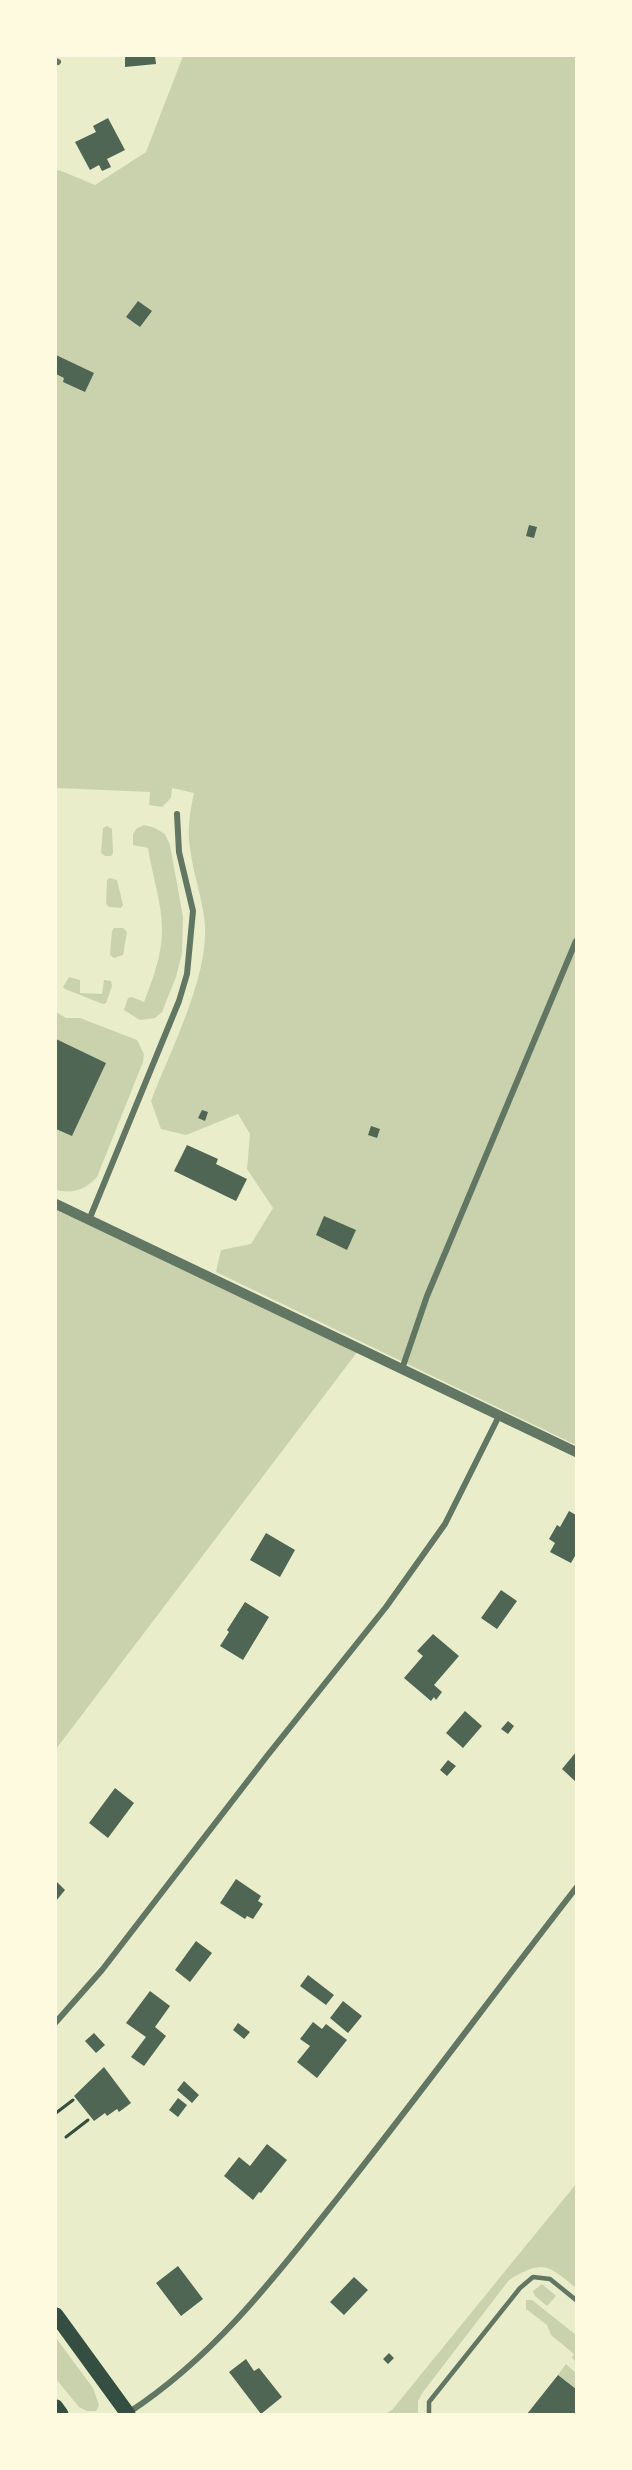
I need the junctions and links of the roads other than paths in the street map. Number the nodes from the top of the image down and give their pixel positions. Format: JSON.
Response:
{"nodes":[{"id":1,"x":177,"y":814,"type":"dead end"},
{"id":2,"x":576,"y":941,"type":"edge"},
{"id":3,"x":56,"y":1204,"type":"edge"},
{"id":4,"x":89,"y":1220,"type":"junction"},
{"id":5,"x":402,"y":1370,"type":"junction"},
{"id":6,"x":499,"y":1416,"type":"junction"},
{"id":7,"x":576,"y":1452,"type":"edge"},
{"id":8,"x":576,"y":1888,"type":"edge"},
{"id":9,"x":56,"y":2022,"type":"edge"},
{"id":10,"x":576,"y":2300,"type":"edge"},
{"id":11,"x":56,"y":2315,"type":"edge"},
{"id":12,"x":56,"y":2407,"type":"edge"},
{"id":13,"x":127,"y":2414,"type":"edge"},
{"id":14,"x":61,"y":2415,"type":"edge"},
{"id":15,"x":429,"y":2415,"type":"edge"}],
"edges":[{"from":1,"to":4,"type":"street"},
{"from":2,"to":5,"type":"street"},
{"from":3,"to":4,"type":"street"},
{"from":4,"to":5,"type":"street"},
{"from":5,"to":6,"type":"street"},
{"from":6,"to":7,"type":"street"},
{"from":6,"to":9,"type":"street"},
{"from":8,"to":13,"type":"street"},
{"from":10,"to":15,"type":"lane"},
{"from":11,"to":13,"type":"main road"},
{"from":12,"to":14,"type":"main road"}]}
